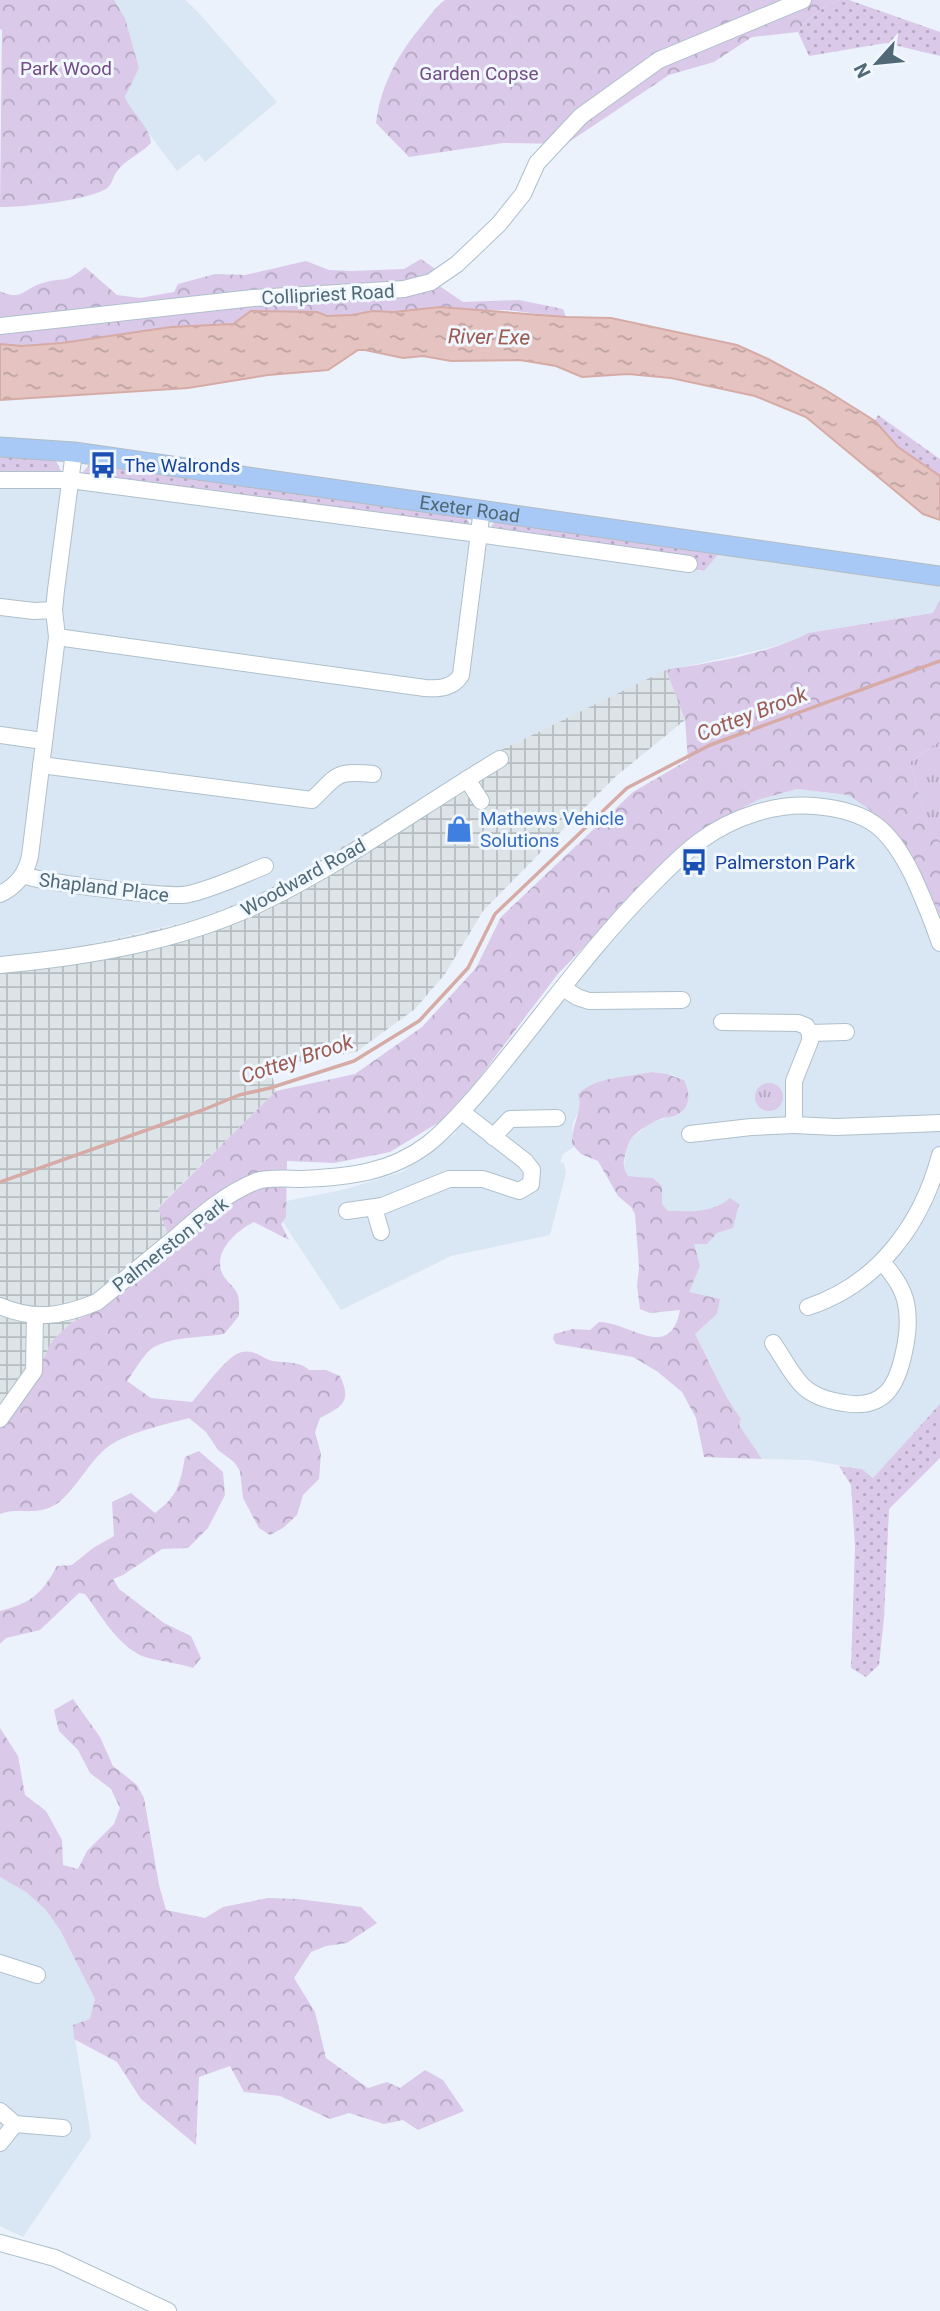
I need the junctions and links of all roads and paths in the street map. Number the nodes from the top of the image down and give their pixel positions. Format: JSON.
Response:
{"nodes":[{"id":1,"x":803,"y":0,"type":"edge"},
{"id":2,"x":0,"y":326,"type":"edge"},
{"id":3,"x":0,"y":447,"type":"edge"},
{"id":4,"x":74,"y":452,"type":"junction"},
{"id":5,"x":0,"y":480,"type":"edge"},
{"id":6,"x":70,"y":480,"type":"junction"},
{"id":7,"x":482,"y":509,"type":"junction"},
{"id":8,"x":479,"y":534,"type":"junction"},
{"id":9,"x":689,"y":564,"type":"dead end"},
{"id":10,"x":940,"y":576,"type":"edge"},
{"id":11,"x":0,"y":607,"type":"edge"},
{"id":12,"x":54,"y":610,"type":"junction"},
{"id":13,"x":57,"y":638,"type":"junction"},
{"id":14,"x":0,"y":735,"type":"edge"},
{"id":15,"x":43,"y":741,"type":"junction"},
{"id":16,"x":500,"y":760,"type":"dead end"},
{"id":17,"x":41,"y":765,"type":"junction"},
{"id":18,"x":373,"y":774,"type":"dead end"},
{"id":19,"x":467,"y":779,"type":"junction"},
{"id":20,"x":481,"y":801,"type":"dead end"},
{"id":21,"x":265,"y":866,"type":"dead end"},
{"id":22,"x":23,"y":875,"type":"junction"},
{"id":23,"x":0,"y":894,"type":"edge"},
{"id":24,"x":940,"y":943,"type":"edge"},
{"id":25,"x":0,"y":965,"type":"edge"},
{"id":26,"x":644,"y":982,"type":"dead end"},
{"id":27,"x":563,"y":988,"type":"junction"},
{"id":28,"x":644,"y":1000,"type":"junction"},
{"id":29,"x":682,"y":1000,"type":"dead end"},
{"id":30,"x":722,"y":1023,"type":"dead end"},
{"id":31,"x":846,"y":1032,"type":"dead end"},
{"id":32,"x":810,"y":1033,"type":"junction"},
{"id":33,"x":462,"y":1112,"type":"junction"},
{"id":34,"x":557,"y":1118,"type":"dead end"},
{"id":35,"x":940,"y":1123,"type":"edge"},
{"id":36,"x":794,"y":1125,"type":"junction"},
{"id":37,"x":690,"y":1134,"type":"dead end"},
{"id":38,"x":493,"y":1137,"type":"junction"},
{"id":39,"x":940,"y":1155,"type":"edge"},
{"id":40,"x":374,"y":1208,"type":"junction"},
{"id":41,"x":347,"y":1211,"type":"dead end"},
{"id":42,"x":381,"y":1232,"type":"dead end"},
{"id":43,"x":883,"y":1262,"type":"junction"},
{"id":44,"x":0,"y":1306,"type":"edge"},
{"id":45,"x":808,"y":1307,"type":"dead end"},
{"id":46,"x":35,"y":1315,"type":"junction"},
{"id":47,"x":773,"y":1343,"type":"dead end"},
{"id":48,"x":0,"y":1419,"type":"edge"},
{"id":49,"x":0,"y":1963,"type":"edge"},
{"id":50,"x":27,"y":1976,"type":"dead end"},
{"id":51,"x":0,"y":2111,"type":"edge"},
{"id":52,"x":15,"y":2124,"type":"junction"},
{"id":53,"x":63,"y":2128,"type":"dead end"},
{"id":54,"x":0,"y":2143,"type":"edge"},
{"id":55,"x":0,"y":2243,"type":"edge"},
{"id":56,"x":168,"y":2311,"type":"edge"}],
"edges":[{"from":1,"to":2,"type":"street","name":"Collipriest Road"},
{"from":3,"to":4,"type":"main road","name":"Exeter Road"},
{"from":4,"to":6,"type":"street"},
{"from":4,"to":7,"type":"main road","name":"Exeter Road"},
{"from":5,"to":6,"type":"street"},
{"from":6,"to":8,"type":"street"},
{"from":6,"to":12,"type":"street"},
{"from":7,"to":8,"type":"street"},
{"from":7,"to":10,"type":"main road","name":"Exeter Road"},
{"from":8,"to":9,"type":"street"},
{"from":8,"to":13,"type":"street"},
{"from":11,"to":12,"type":"street"},
{"from":12,"to":13,"type":"street"},
{"from":13,"to":15,"type":"street"},
{"from":14,"to":15,"type":"street"},
{"from":15,"to":17,"type":"street"},
{"from":16,"to":19,"type":"street","name":"Woodward Road"},
{"from":17,"to":18,"type":"street"},
{"from":17,"to":22,"type":"street"},
{"from":19,"to":20,"type":"street"},
{"from":19,"to":25,"type":"street","name":"Woodward Road"},
{"from":21,"to":22,"type":"street","name":"Shapland Place"},
{"from":22,"to":23,"type":"street"},
{"from":24,"to":27,"type":"street","name":"Palmerston Park"},
{"from":26,"to":28,"type":"street"},
{"from":27,"to":28,"type":"street"},
{"from":27,"to":33,"type":"street","name":"Palmerston Park"},
{"from":28,"to":29,"type":"street"},
{"from":30,"to":32,"type":"street"},
{"from":31,"to":32,"type":"street"},
{"from":32,"to":36,"type":"street"},
{"from":33,"to":38,"type":"street"},
{"from":33,"to":46,"type":"street","name":"Palmerston Park"},
{"from":34,"to":38,"type":"street"},
{"from":35,"to":36,"type":"street"},
{"from":36,"to":37,"type":"street"},
{"from":38,"to":40,"type":"street"},
{"from":39,"to":43,"type":"street"},
{"from":40,"to":41,"type":"street"},
{"from":40,"to":42,"type":"street"},
{"from":43,"to":45,"type":"street"},
{"from":43,"to":47,"type":"street"},
{"from":44,"to":46,"type":"street","name":"Palmerston Park"},
{"from":46,"to":48,"type":"street"},
{"from":49,"to":50,"type":"street"},
{"from":51,"to":52,"type":"street"},
{"from":52,"to":53,"type":"street"},
{"from":52,"to":54,"type":"street"},
{"from":55,"to":56,"type":"street"}]}
